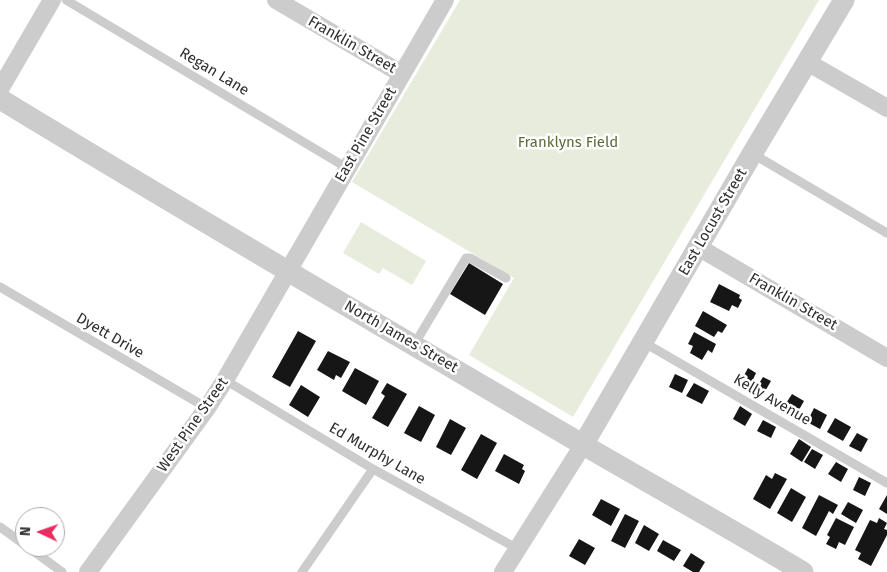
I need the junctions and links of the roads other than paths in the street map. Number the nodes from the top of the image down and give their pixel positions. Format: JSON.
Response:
{"nodes":[{"id":1,"x":52,"y":0,"type":"edge"},
{"id":2,"x":66,"y":0,"type":"edge"},
{"id":3,"x":276,"y":0,"type":"edge"},
{"id":4,"x":445,"y":0,"type":"edge"},
{"id":5,"x":844,"y":0,"type":"edge"},
{"id":6,"x":808,"y":62,"type":"junction"},
{"id":7,"x":402,"y":74,"type":"junction"},
{"id":8,"x":3,"y":100,"type":"edge"},
{"id":9,"x":887,"y":108,"type":"edge"},
{"id":10,"x":752,"y":154,"type":"junction"},
{"id":11,"x":347,"y":168,"type":"junction"},
{"id":12,"x":887,"y":233,"type":"edge"},
{"id":13,"x":698,"y":247,"type":"junction"},
{"id":14,"x":287,"y":271,"type":"junction"},
{"id":15,"x":506,"y":278,"type":"dead end"},
{"id":16,"x":0,"y":287,"type":"edge"},
{"id":17,"x":643,"y":342,"type":"junction"},
{"id":18,"x":414,"y":345,"type":"junction"},
{"id":19,"x":887,"y":358,"type":"edge"},
{"id":20,"x":225,"y":380,"type":"junction"},
{"id":21,"x":206,"y":408,"type":"junction"},
{"id":22,"x":583,"y":445,"type":"junction"},
{"id":23,"x":373,"y":469,"type":"junction"},
{"id":24,"x":887,"y":483,"type":"edge"},
{"id":25,"x":0,"y":527,"type":"edge"},
{"id":26,"x":15,"y":538,"type":"edge"},
{"id":27,"x":518,"y":549,"type":"junction"},
{"id":28,"x":41,"y":557,"type":"edge"},
{"id":29,"x":62,"y":572,"type":"edge"},
{"id":30,"x":88,"y":572,"type":"edge"},
{"id":31,"x":302,"y":572,"type":"edge"},
{"id":32,"x":504,"y":572,"type":"edge"},
{"id":33,"x":803,"y":572,"type":"edge"}],
"edges":[{"from":1,"to":8,"type":"street"},
{"from":2,"to":11,"type":"lane","name":"Regan Lane"},
{"from":3,"to":7,"type":"street","name":"Franklin Street"},
{"from":4,"to":7,"type":"street","name":"East Pine Street"},
{"from":5,"to":6,"type":"street","name":"East Locust Street"},
{"from":6,"to":9,"type":"street"},
{"from":6,"to":10,"type":"street","name":"East Locust Street"},
{"from":7,"to":11,"type":"street","name":"East Pine Street"},
{"from":8,"to":14,"type":"street","name":"North James Street"},
{"from":10,"to":12,"type":"lane"},
{"from":10,"to":13,"type":"street","name":"East Locust Street"},
{"from":11,"to":14,"type":"street","name":"East Pine Street"},
{"from":13,"to":17,"type":"street","name":"East Locust Street"},
{"from":13,"to":19,"type":"street","name":"Franklin Street"},
{"from":14,"to":18,"type":"street","name":"North James Street"},
{"from":14,"to":20,"type":"street","name":"West Pine Street"},
{"from":15,"to":18,"type":"lane"},
{"from":16,"to":21,"type":"lane","name":"Dyett Drive"},
{"from":17,"to":22,"type":"street","name":"East Locust Street"},
{"from":17,"to":24,"type":"lane","name":"Kelly Avenue"},
{"from":18,"to":22,"type":"street","name":"North James Street"},
{"from":20,"to":21,"type":"street","name":"West Pine Street"},
{"from":20,"to":23,"type":"lane","name":"Ed Murphy Lane"},
{"from":21,"to":30,"type":"street","name":"West Pine Street"},
{"from":22,"to":27,"type":"street"},
{"from":22,"to":33,"type":"street","name":"North James Street"},
{"from":23,"to":27,"type":"lane","name":"Ed Murphy Lane"},
{"from":23,"to":31,"type":"lane"},
{"from":25,"to":26,"type":"lane"},
{"from":27,"to":32,"type":"street"},
{"from":28,"to":29,"type":"lane"}]}
